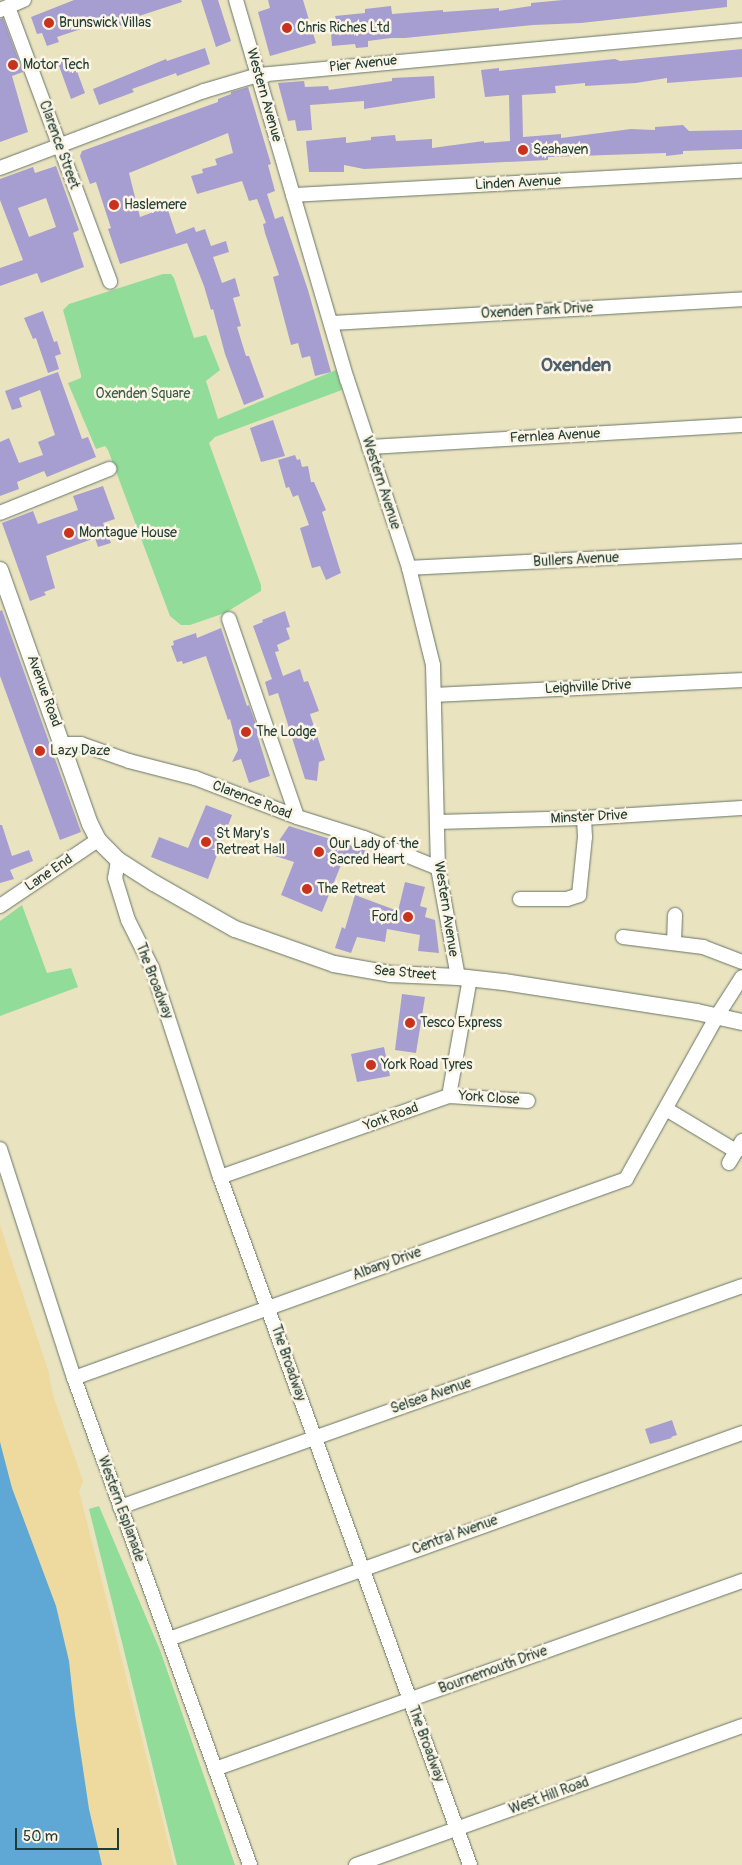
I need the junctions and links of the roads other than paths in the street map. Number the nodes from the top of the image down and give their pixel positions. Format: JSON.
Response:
{"nodes":[{"id":1,"x":24,"y":0,"type":"edge"},
{"id":2,"x":236,"y":0,"type":"edge"},
{"id":3,"x":4,"y":8,"type":"edge"},
{"id":4,"x":742,"y":30,"type":"edge"},
{"id":5,"x":258,"y":75,"type":"junction"},
{"id":6,"x":59,"y":145,"type":"junction"},
{"id":7,"x":0,"y":168,"type":"edge"},
{"id":8,"x":742,"y":171,"type":"edge"},
{"id":9,"x":293,"y":195,"type":"junction"},
{"id":10,"x":110,"y":282,"type":"dead end"},
{"id":11,"x":742,"y":299,"type":"edge"},
{"id":12,"x":331,"y":323,"type":"junction"},
{"id":13,"x":742,"y":425,"type":"edge"},
{"id":14,"x":369,"y":447,"type":"junction"},
{"id":15,"x":109,"y":469,"type":"dead end"},
{"id":16,"x":0,"y":513,"type":"edge"},
{"id":17,"x":742,"y":551,"type":"edge"},
{"id":18,"x":409,"y":568,"type":"junction"},
{"id":19,"x":0,"y":570,"type":"edge"},
{"id":20,"x":229,"y":619,"type":"dead end"},
{"id":21,"x":742,"y":680,"type":"edge"},
{"id":22,"x":434,"y":695,"type":"junction"},
{"id":23,"x":63,"y":744,"type":"junction"},
{"id":24,"x":742,"y":808,"type":"edge"},
{"id":25,"x":297,"y":817,"type":"junction"},
{"id":26,"x":584,"y":818,"type":"junction"},
{"id":27,"x":437,"y":822,"type":"junction"},
{"id":28,"x":98,"y":840,"type":"junction"},
{"id":29,"x":118,"y":860,"type":"junction"},
{"id":30,"x":438,"y":868,"type":"junction"},
{"id":31,"x":520,"y":899,"type":"dead end"},
{"id":32,"x":0,"y":906,"type":"edge"},
{"id":33,"x":675,"y":914,"type":"dead end"},
{"id":34,"x":623,"y":937,"type":"dead end"},
{"id":35,"x":674,"y":943,"type":"junction"},
{"id":36,"x":742,"y":962,"type":"edge"},
{"id":37,"x":742,"y":977,"type":"edge"},
{"id":38,"x":464,"y":978,"type":"junction"},
{"id":39,"x":716,"y":1016,"type":"junction"},
{"id":40,"x":742,"y":1022,"type":"edge"},
{"id":41,"x":449,"y":1096,"type":"junction"},
{"id":42,"x":528,"y":1101,"type":"dead end"},
{"id":43,"x":666,"y":1109,"type":"junction"},
{"id":44,"x":0,"y":1149,"type":"edge"},
{"id":45,"x":736,"y":1152,"type":"edge"},
{"id":46,"x":220,"y":1177,"type":"junction"},
{"id":47,"x":742,"y":1286,"type":"edge"},
{"id":48,"x":268,"y":1306,"type":"junction"},
{"id":49,"x":74,"y":1378,"type":"junction"},
{"id":50,"x":742,"y":1434,"type":"edge"},
{"id":51,"x":314,"y":1437,"type":"junction"},
{"id":52,"x":120,"y":1507,"type":"junction"},
{"id":53,"x":363,"y":1568,"type":"junction"},
{"id":54,"x":742,"y":1581,"type":"edge"},
{"id":55,"x":169,"y":1639,"type":"junction"},
{"id":56,"x":410,"y":1700,"type":"junction"},
{"id":57,"x":742,"y":1726,"type":"edge"},
{"id":58,"x":215,"y":1769,"type":"junction"},
{"id":59,"x":457,"y":1828,"type":"junction"},
{"id":60,"x":250,"y":1865,"type":"edge"},
{"id":61,"x":356,"y":1865,"type":"edge"},
{"id":62,"x":470,"y":1865,"type":"edge"}],
"edges":[{"from":1,"to":3,"type":"street"},
{"from":2,"to":5,"type":"street","name":"Western Avenue"},
{"from":3,"to":6,"type":"street","name":"Clarence Street"},
{"from":4,"to":5,"type":"street","name":"Pier Avenue"},
{"from":5,"to":6,"type":"street","name":"Pier Avenue"},
{"from":5,"to":9,"type":"street","name":"Western Avenue"},
{"from":6,"to":7,"type":"street","name":"Pier Avenue"},
{"from":6,"to":10,"type":"street","name":"Clarence Street"},
{"from":8,"to":9,"type":"street","name":"Linden Avenue"},
{"from":9,"to":12,"type":"street","name":"Western Avenue"},
{"from":11,"to":12,"type":"street","name":"Oxenden Park Drive"},
{"from":12,"to":14,"type":"street","name":"Western Avenue"},
{"from":13,"to":14,"type":"street","name":"Fernlea Avenue"},
{"from":14,"to":18,"type":"street","name":"Western Avenue"},
{"from":15,"to":16,"type":"street"},
{"from":17,"to":18,"type":"street","name":"Bullers Avenue"},
{"from":18,"to":22,"type":"street","name":"Western Avenue"},
{"from":19,"to":23,"type":"main road","name":"Avenue Road"},
{"from":20,"to":25,"type":"street"},
{"from":21,"to":22,"type":"street","name":"Leighville Drive"},
{"from":22,"to":27,"type":"street","name":"Western Avenue"},
{"from":23,"to":25,"type":"street","name":"Clarence Road"},
{"from":23,"to":28,"type":"main road","name":"Avenue Road"},
{"from":24,"to":26,"type":"street","name":"Minster Drive"},
{"from":25,"to":30,"type":"street","name":"Clarence Road"},
{"from":26,"to":27,"type":"street","name":"Minster Drive"},
{"from":26,"to":31,"type":"street"},
{"from":27,"to":30,"type":"street","name":"Western Avenue"},
{"from":28,"to":29,"type":"main road","name":"Sea Street"},
{"from":28,"to":32,"type":"street","name":"Lane End"},
{"from":29,"to":38,"type":"main road","name":"Sea Street"},
{"from":29,"to":46,"type":"street","name":"The Broadway"},
{"from":30,"to":38,"type":"street","name":"Western Avenue"},
{"from":33,"to":35,"type":"street"},
{"from":34,"to":35,"type":"street"},
{"from":35,"to":36,"type":"street"},
{"from":37,"to":39,"type":"street","name":"Albany Drive"},
{"from":38,"to":39,"type":"main road","name":"Sea Street"},
{"from":38,"to":41,"type":"street"},
{"from":39,"to":40,"type":"main road","name":"Sea Street"},
{"from":39,"to":43,"type":"street","name":"Albany Drive"},
{"from":41,"to":42,"type":"street","name":"York Close"},
{"from":41,"to":46,"type":"street","name":"York Road"},
{"from":43,"to":45,"type":"street"},
{"from":43,"to":48,"type":"street","name":"Albany Drive"},
{"from":44,"to":49,"type":"street","name":"Western Esplanade"},
{"from":46,"to":48,"type":"street","name":"The Broadway"},
{"from":47,"to":51,"type":"street","name":"Selsea Avenue"},
{"from":48,"to":49,"type":"street","name":"Albany Drive"},
{"from":48,"to":51,"type":"street","name":"The Broadway"},
{"from":49,"to":52,"type":"street","name":"Western Esplanade"},
{"from":50,"to":53,"type":"street","name":"Central Avenue"},
{"from":51,"to":52,"type":"street","name":"Selsea Avenue"},
{"from":51,"to":53,"type":"street","name":"The Broadway"},
{"from":52,"to":55,"type":"street","name":"Western Esplanade"},
{"from":53,"to":55,"type":"street","name":"Central Avenue"},
{"from":53,"to":56,"type":"street","name":"The Broadway"},
{"from":54,"to":56,"type":"street","name":"Bournemouth Drive"},
{"from":55,"to":58,"type":"street","name":"Western Esplanade"},
{"from":56,"to":58,"type":"street","name":"Bournemouth Drive"},
{"from":56,"to":59,"type":"street","name":"The Broadway"},
{"from":57,"to":59,"type":"street","name":"West Hill Road"},
{"from":58,"to":60,"type":"street","name":"Western Esplanade"},
{"from":59,"to":61,"type":"street","name":"West Hill Road"},
{"from":59,"to":62,"type":"street","name":"The Broadway"}]}
